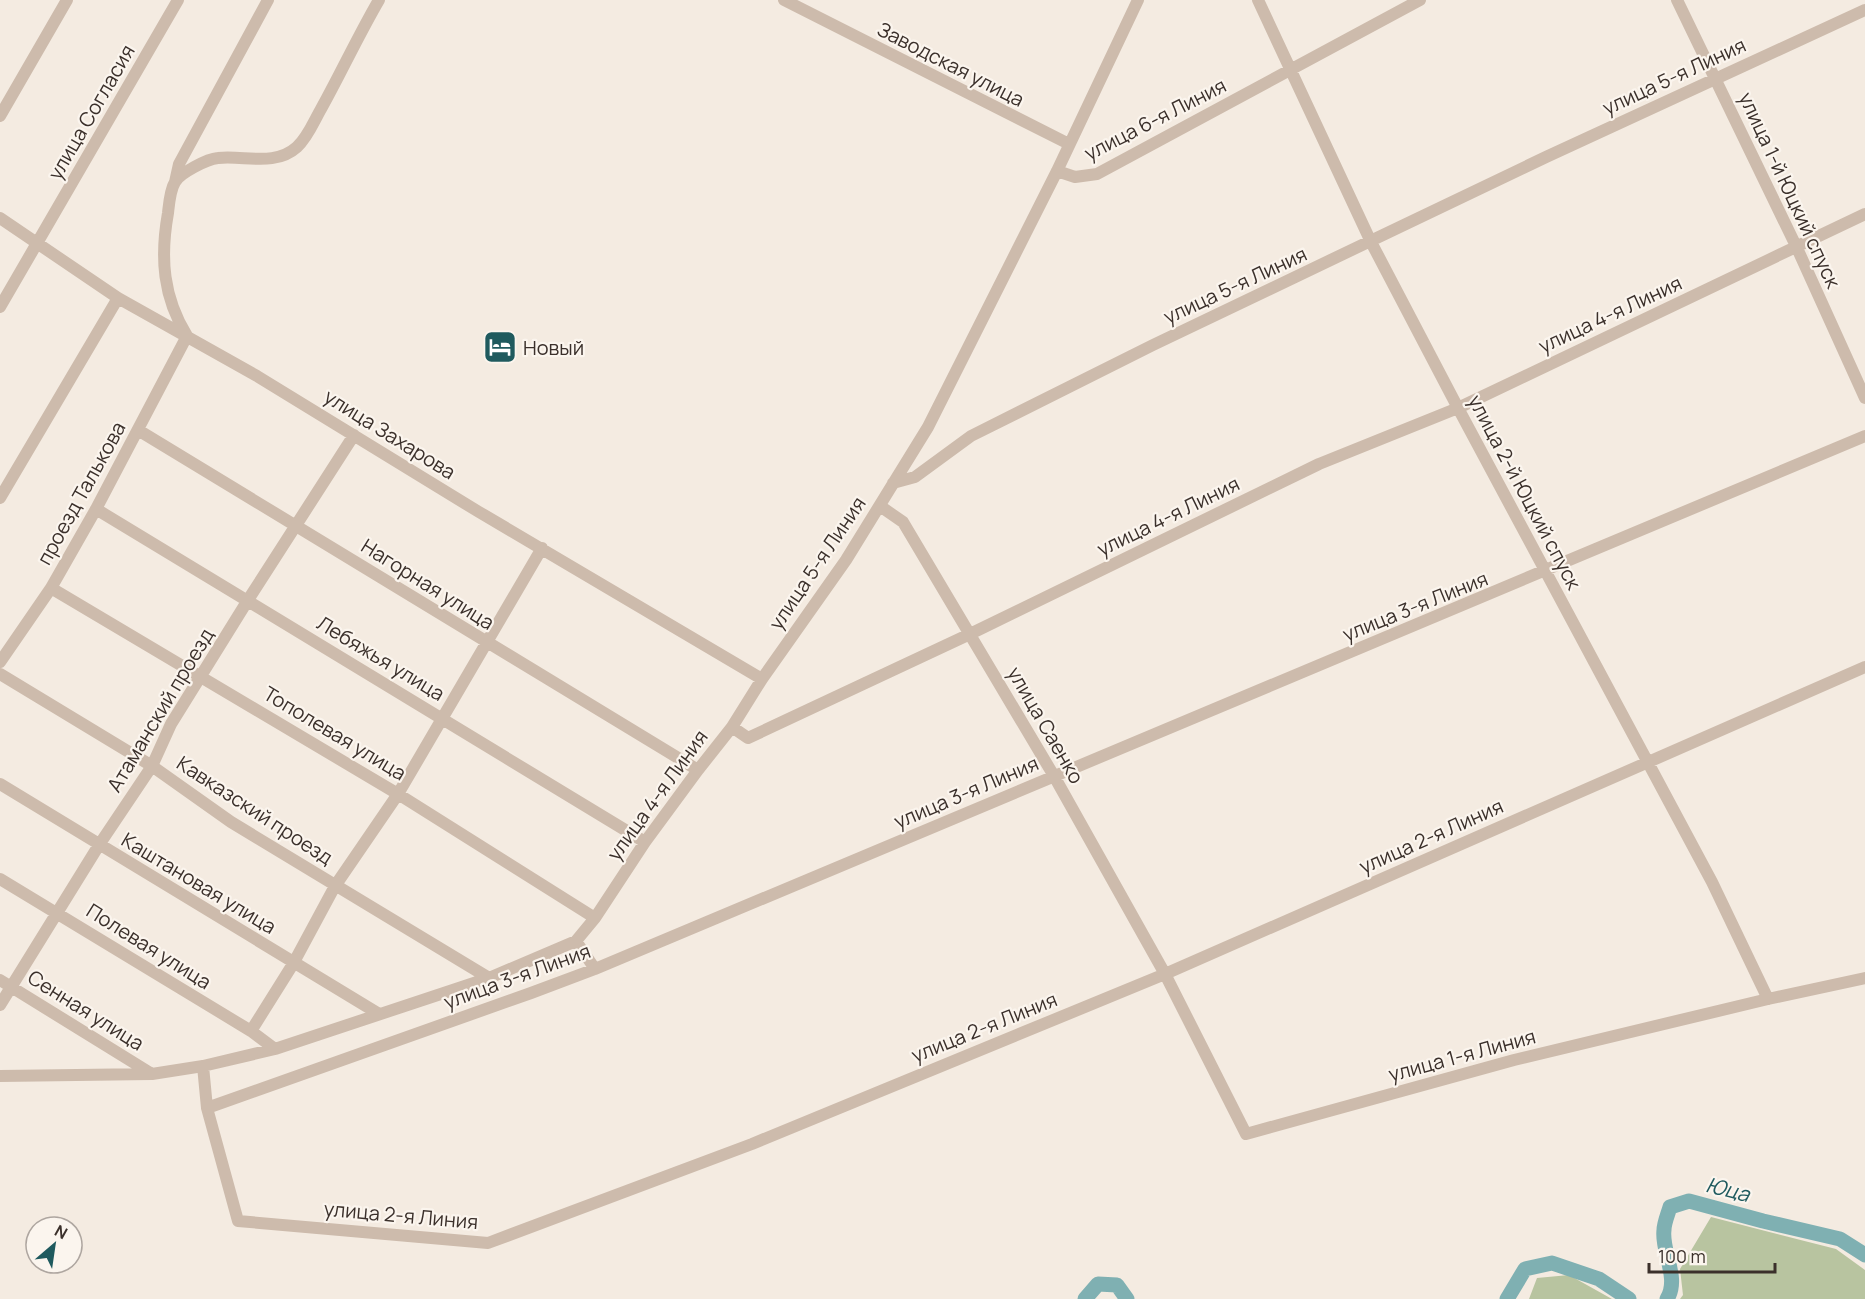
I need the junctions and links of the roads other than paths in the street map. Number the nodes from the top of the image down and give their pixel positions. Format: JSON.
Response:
{"nodes":[{"id":1,"x":67,"y":0,"type":"edge"},
{"id":2,"x":178,"y":0,"type":"edge"},
{"id":3,"x":268,"y":0,"type":"edge"},
{"id":4,"x":379,"y":0,"type":"edge"},
{"id":5,"x":784,"y":0,"type":"edge"},
{"id":6,"x":1138,"y":0,"type":"edge"},
{"id":7,"x":1258,"y":0,"type":"edge"},
{"id":8,"x":1420,"y":0,"type":"edge"},
{"id":9,"x":1677,"y":0,"type":"edge"},
{"id":10,"x":1865,"y":10,"type":"edge"},
{"id":11,"x":1291,"y":69,"type":"junction"},
{"id":12,"x":1716,"y":78,"type":"junction"},
{"id":13,"x":0,"y":116,"type":"edge"},
{"id":14,"x":1069,"y":144,"type":"junction"},
{"id":15,"x":1057,"y":171,"type":"junction"},
{"id":16,"x":175,"y":182,"type":"junction"},
{"id":17,"x":1865,"y":214,"type":"edge"},
{"id":18,"x":0,"y":218,"type":"edge"},
{"id":19,"x":1371,"y":242,"type":"junction"},
{"id":20,"x":38,"y":243,"type":"junction"},
{"id":21,"x":1797,"y":248,"type":"junction"},
{"id":22,"x":118,"y":298,"type":"junction"},
{"id":23,"x":0,"y":307,"type":"edge"},
{"id":24,"x":187,"y":336,"type":"junction"},
{"id":25,"x":1865,"y":398,"type":"edge"},
{"id":26,"x":1458,"y":408,"type":"junction"},
{"id":27,"x":138,"y":430,"type":"junction"},
{"id":28,"x":354,"y":435,"type":"junction"},
{"id":29,"x":1865,"y":436,"type":"edge"},
{"id":30,"x":894,"y":483,"type":"junction"},
{"id":31,"x":0,"y":498,"type":"edge"},
{"id":32,"x":880,"y":506,"type":"junction"},
{"id":33,"x":96,"y":508,"type":"junction"},
{"id":34,"x":296,"y":526,"type":"junction"},
{"id":35,"x":542,"y":548,"type":"junction"},
{"id":36,"x":1546,"y":573,"type":"junction"},
{"id":37,"x":51,"y":588,"type":"junction"},
{"id":38,"x":248,"y":600,"type":"junction"},
{"id":39,"x":970,"y":634,"type":"junction"},
{"id":40,"x":486,"y":643,"type":"junction"},
{"id":41,"x":0,"y":662,"type":"edge"},
{"id":42,"x":1865,"y":667,"type":"edge"},
{"id":43,"x":0,"y":674,"type":"edge"},
{"id":44,"x":202,"y":676,"type":"junction"},
{"id":45,"x":762,"y":679,"type":"junction"},
{"id":46,"x":443,"y":718,"type":"junction"},
{"id":47,"x":732,"y":727,"type":"junction"},
{"id":48,"x":1647,"y":763,"type":"junction"},
{"id":49,"x":152,"y":766,"type":"junction"},
{"id":50,"x":698,"y":770,"type":"junction"},
{"id":51,"x":1054,"y":776,"type":"junction"},
{"id":52,"x":0,"y":784,"type":"edge"},
{"id":53,"x":398,"y":794,"type":"junction"},
{"id":54,"x":645,"y":842,"type":"junction"},
{"id":55,"x":99,"y":845,"type":"junction"},
{"id":56,"x":0,"y":879,"type":"edge"},
{"id":57,"x":335,"y":885,"type":"junction"},
{"id":58,"x":58,"y":913,"type":"junction"},
{"id":59,"x":595,"y":918,"type":"junction"},
{"id":60,"x":576,"y":941,"type":"junction"},
{"id":61,"x":293,"y":964,"type":"junction"},
{"id":62,"x":595,"y":969,"type":"junction"},
{"id":63,"x":1165,"y":974,"type":"junction"},
{"id":64,"x":489,"y":978,"type":"junction"},
{"id":65,"x":1865,"y":978,"type":"edge"},
{"id":66,"x":5,"y":984,"type":"edge"},
{"id":67,"x":1768,"y":999,"type":"junction"},
{"id":68,"x":0,"y":1005,"type":"edge"},
{"id":69,"x":379,"y":1014,"type":"junction"},
{"id":70,"x":251,"y":1031,"type":"junction"},
{"id":71,"x":275,"y":1049,"type":"junction"},
{"id":72,"x":203,"y":1066,"type":"junction"},
{"id":73,"x":152,"y":1074,"type":"junction"},
{"id":74,"x":0,"y":1076,"type":"edge"},
{"id":75,"x":207,"y":1108,"type":"junction"}],
"edges":[{"from":1,"to":13,"type":"street"},
{"from":2,"to":20,"type":"street","name":"улица Согласия"},
{"from":3,"to":16,"type":"street"},
{"from":4,"to":16,"type":"street"},
{"from":5,"to":14,"type":"street","name":"Заводская улица"},
{"from":6,"to":14,"type":"street"},
{"from":7,"to":11,"type":"street","name":"улица 2-й Юцкий спуск"},
{"from":8,"to":11,"type":"street","name":"улица 6-я Линия"},
{"from":9,"to":12,"type":"street","name":"улица 1-й Юцкий спуск"},
{"from":10,"to":12,"type":"street","name":"улица 5-я Линия"},
{"from":11,"to":15,"type":"street","name":"улица 6-я Линия"},
{"from":11,"to":19,"type":"street","name":"улица 2-й Юцкий спуск"},
{"from":12,"to":19,"type":"street","name":"улица 5-я Линия"},
{"from":12,"to":21,"type":"street","name":"улица 1-й Юцкий спуск"},
{"from":14,"to":15,"type":"street"},
{"from":15,"to":30,"type":"street"},
{"from":16,"to":24,"type":"street"},
{"from":17,"to":21,"type":"street","name":"улица 4-я Линия"},
{"from":18,"to":20,"type":"street","name":"улица Захарова"},
{"from":19,"to":26,"type":"street","name":"улица 2-й Юцкий спуск"},
{"from":19,"to":30,"type":"street","name":"улица 5-я Линия"},
{"from":20,"to":22,"type":"street","name":"улица Захарова"},
{"from":20,"to":23,"type":"street","name":"улица Согласия"},
{"from":21,"to":25,"type":"street","name":"улица 1-й Юцкий спуск"},
{"from":21,"to":26,"type":"street","name":"улица 4-я Линия"},
{"from":22,"to":24,"type":"street","name":"улица Захарова"},
{"from":22,"to":31,"type":"street"},
{"from":24,"to":27,"type":"street","name":"проезд Талькова"},
{"from":24,"to":28,"type":"street","name":"улица Захарова"},
{"from":26,"to":36,"type":"street","name":"улица 2-й Юцкий спуск"},
{"from":26,"to":39,"type":"street","name":"улица 4-я Линия"},
{"from":27,"to":33,"type":"street","name":"проезд Талькова"},
{"from":27,"to":34,"type":"street","name":"Нагорная улица"},
{"from":28,"to":34,"type":"street","name":"Атаманский проезд"},
{"from":28,"to":35,"type":"street","name":"улица Захарова"},
{"from":29,"to":36,"type":"street","name":"улица 3-я Линия"},
{"from":30,"to":32,"type":"street","name":"улица 5-я Линия"},
{"from":32,"to":39,"type":"street","name":"улица Саенко"},
{"from":32,"to":45,"type":"street","name":"улица 5-я Линия"},
{"from":33,"to":37,"type":"street","name":"проезд Талькова"},
{"from":33,"to":38,"type":"street","name":"Лебяжья улица"},
{"from":34,"to":38,"type":"street","name":"Атаманский проезд"},
{"from":34,"to":40,"type":"street","name":"Нагорная улица"},
{"from":35,"to":40,"type":"street"},
{"from":35,"to":45,"type":"street","name":"улица Захарова"},
{"from":36,"to":48,"type":"street","name":"улица 2-й Юцкий спуск"},
{"from":36,"to":51,"type":"street","name":"улица 3-я Линия"},
{"from":37,"to":41,"type":"street","name":"проезд Талькова"},
{"from":37,"to":44,"type":"street","name":"Тополевая улица"},
{"from":38,"to":44,"type":"street","name":"Атаманский проезд"},
{"from":38,"to":46,"type":"street","name":"Лебяжья улица"},
{"from":39,"to":47,"type":"street","name":"улица 4-я Линия"},
{"from":39,"to":51,"type":"street","name":"улица Саенко"},
{"from":40,"to":46,"type":"street"},
{"from":40,"to":50,"type":"street","name":"Нагорная улица"},
{"from":42,"to":48,"type":"street","name":"улица 2-я Линия"},
{"from":43,"to":49,"type":"street","name":"Кавказский проезд"},
{"from":44,"to":49,"type":"street","name":"Атаманский проезд"},
{"from":44,"to":53,"type":"street","name":"Тополевая улица"},
{"from":45,"to":47,"type":"street","name":"улица 5-я Линия"},
{"from":46,"to":53,"type":"street"},
{"from":46,"to":54,"type":"street","name":"Лебяжья улица"},
{"from":47,"to":50,"type":"street","name":"улица 4-я Линия"},
{"from":48,"to":63,"type":"street","name":"улица 2-я Линия"},
{"from":48,"to":67,"type":"street","name":"улица 2-й Юцкий спуск"},
{"from":49,"to":55,"type":"street","name":"Атаманский проезд"},
{"from":49,"to":57,"type":"street","name":"Кавказский проезд"},
{"from":50,"to":54,"type":"street","name":"улица 4-я Линия"},
{"from":51,"to":62,"type":"street","name":"улица 3-я Линия"},
{"from":51,"to":63,"type":"street","name":"улица Саенко"},
{"from":52,"to":55,"type":"street","name":"Каштановая улица"},
{"from":53,"to":57,"type":"street"},
{"from":53,"to":59,"type":"street","name":"Тополевая улица"},
{"from":54,"to":59,"type":"street","name":"улица 4-я Линия"},
{"from":55,"to":58,"type":"street","name":"Атаманский проезд"},
{"from":55,"to":61,"type":"street","name":"Каштановая улица"},
{"from":56,"to":58,"type":"street","name":"Полевая улица"},
{"from":57,"to":61,"type":"street"},
{"from":57,"to":64,"type":"street","name":"Кавказский проезд"},
{"from":58,"to":66,"type":"street","name":"Атаманский проезд"},
{"from":58,"to":70,"type":"street","name":"Полевая улица"},
{"from":59,"to":60,"type":"street","name":"улица 4-я Линия"},
{"from":60,"to":62,"type":"street"},
{"from":60,"to":64,"type":"street","name":"улица 3-я Линия"},
{"from":61,"to":69,"type":"street","name":"Каштановая улица"},
{"from":61,"to":70,"type":"street"},
{"from":62,"to":75,"type":"street","name":"улица 3-я Линия"},
{"from":63,"to":67,"type":"street","name":"улица 1-я Линия"},
{"from":63,"to":75,"type":"street","name":"улица 2-я Линия"},
{"from":64,"to":69,"type":"street","name":"улица 3-я Линия"},
{"from":65,"to":67,"type":"street","name":"улица 1-я Линия"},
{"from":66,"to":68,"type":"street","name":"Атаманский проезд"},
{"from":66,"to":73,"type":"street","name":"Сенная улица"},
{"from":69,"to":71,"type":"street","name":"улица 3-я Линия"},
{"from":70,"to":71,"type":"street","name":"Полевая улица"},
{"from":71,"to":72,"type":"street","name":"улица 3-я Линия"},
{"from":72,"to":73,"type":"street","name":"улица 3-я Линия"},
{"from":72,"to":75,"type":"street","name":"улица 2-я Линия"},
{"from":73,"to":74,"type":"street","name":"улица 3-я Линия"}]}
